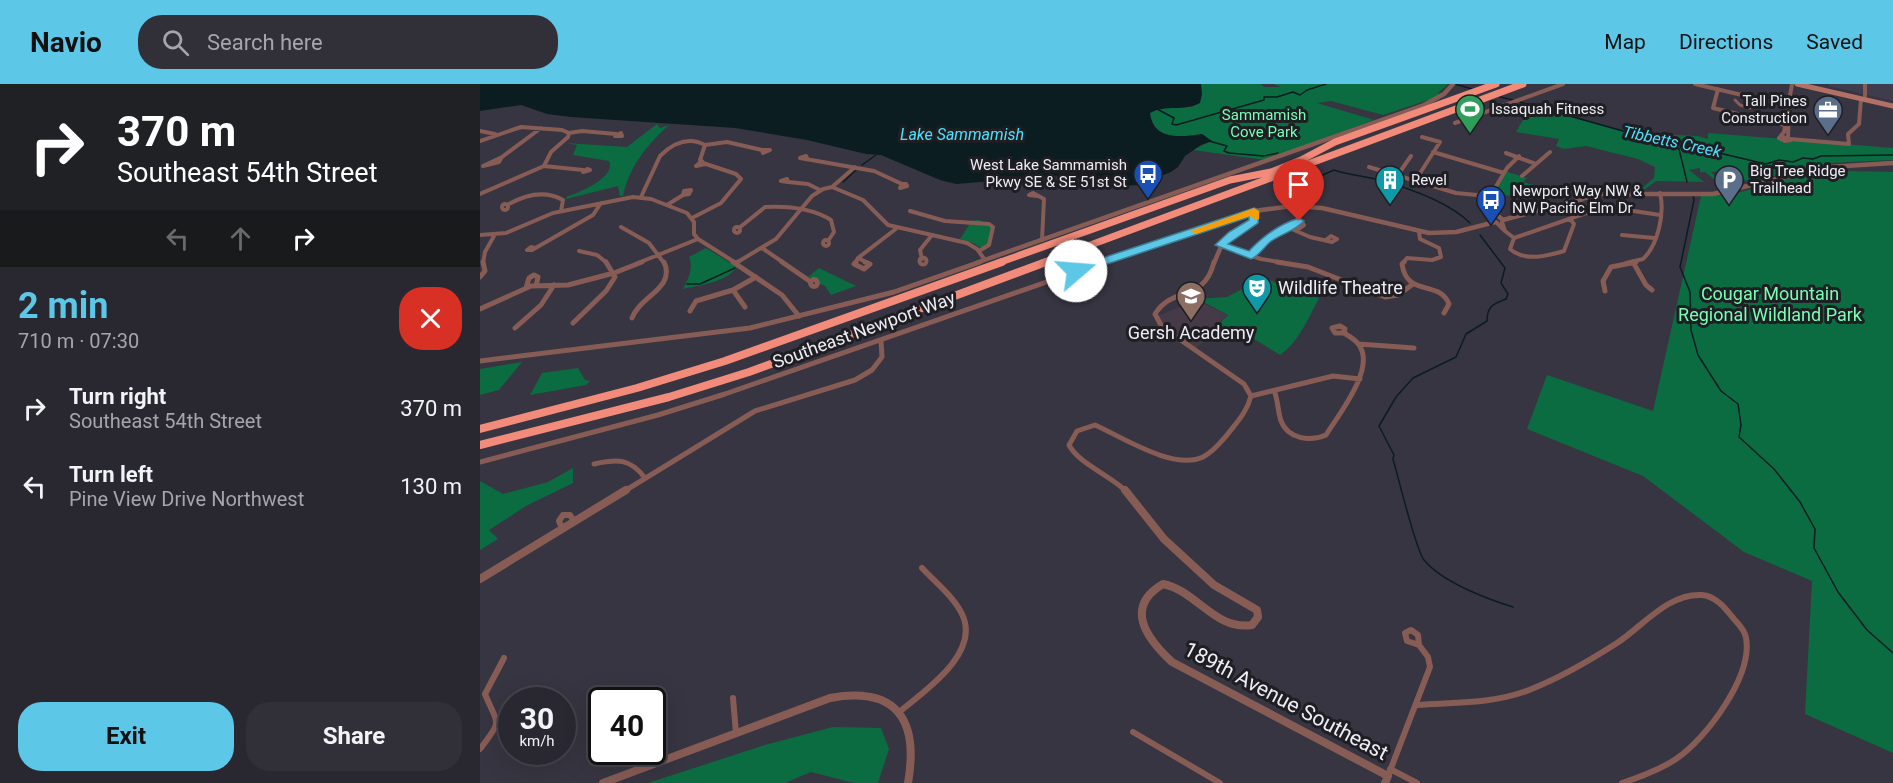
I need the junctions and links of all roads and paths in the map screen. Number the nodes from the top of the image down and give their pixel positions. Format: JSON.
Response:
{"nodes":[{"id":1,"x":1495,"y":84,"type":"edge"},
{"id":2,"x":1523,"y":84,"type":"edge"},
{"id":3,"x":1533,"y":84,"type":"edge"},
{"id":4,"x":1563,"y":84,"type":"edge"},
{"id":5,"x":1695,"y":84,"type":"edge"},
{"id":6,"x":1792,"y":84,"type":"edge"},
{"id":7,"x":1797,"y":84,"type":"edge"},
{"id":8,"x":1812,"y":84,"type":"edge"},
{"id":9,"x":1865,"y":84,"type":"edge"},
{"id":10,"x":1453,"y":85,"type":"edge"},
{"id":11,"x":1718,"y":89,"type":"junction"},
{"id":12,"x":1495,"y":96,"type":"junction"},
{"id":13,"x":1863,"y":98,"type":"junction"},
{"id":14,"x":1515,"y":100,"type":"joint"},
{"id":15,"x":1735,"y":100,"type":"dead end"},
{"id":16,"x":1893,"y":105,"type":"edge"},
{"id":17,"x":1789,"y":106,"type":"junction"},
{"id":18,"x":1750,"y":108,"type":"dead end"},
{"id":19,"x":1455,"y":123,"type":"dead end"},
{"id":20,"x":1784,"y":125,"type":"junction"},
{"id":21,"x":541,"y":128,"type":"junction"},
{"id":22,"x":512,"y":129,"type":"joint"},
{"id":23,"x":480,"y":131,"type":"edge"},
{"id":24,"x":569,"y":133,"type":"junction"},
{"id":25,"x":495,"y":134,"type":"junction"},
{"id":26,"x":616,"y":134,"type":"dead end"},
{"id":27,"x":1422,"y":137,"type":"dead end"},
{"id":28,"x":1789,"y":138,"type":"junction"},
{"id":29,"x":480,"y":141,"type":"edge"},
{"id":30,"x":1849,"y":144,"type":"joint"},
{"id":31,"x":705,"y":145,"type":"junction"},
{"id":32,"x":762,"y":150,"type":"dead end"},
{"id":33,"x":1433,"y":152,"type":"junction"},
{"id":34,"x":1550,"y":152,"type":"dead end"},
{"id":35,"x":1506,"y":153,"type":"dead end"},
{"id":36,"x":502,"y":156,"type":"dead end"},
{"id":37,"x":1411,"y":156,"type":"dead end"},
{"id":38,"x":1519,"y":156,"type":"junction"},
{"id":39,"x":807,"y":158,"type":"dead end"},
{"id":40,"x":1893,"y":162,"type":"edge"},
{"id":41,"x":1536,"y":164,"type":"junction"},
{"id":42,"x":544,"y":166,"type":"junction"},
{"id":43,"x":855,"y":167,"type":"junction"},
{"id":44,"x":1369,"y":167,"type":"dead end"},
{"id":45,"x":583,"y":170,"type":"dead end"},
{"id":46,"x":1504,"y":173,"type":"junction"},
{"id":47,"x":1397,"y":176,"type":"junction"},
{"id":48,"x":1522,"y":176,"type":"dead end"},
{"id":49,"x":741,"y":179,"type":"joint"},
{"id":50,"x":1415,"y":181,"type":"junction"},
{"id":51,"x":788,"y":182,"type":"dead end"},
{"id":52,"x":902,"y":184,"type":"dead end"},
{"id":53,"x":832,"y":187,"type":"junction"},
{"id":54,"x":820,"y":190,"type":"junction"},
{"id":55,"x":1660,"y":193,"type":"junction"},
{"id":56,"x":480,"y":194,"type":"edge"},
{"id":57,"x":683,"y":195,"type":"dead end"},
{"id":58,"x":1477,"y":195,"type":"junction"},
{"id":59,"x":1038,"y":196,"type":"dead end"},
{"id":60,"x":641,"y":197,"type":"junction"},
{"id":61,"x":1584,"y":200,"type":"junction"},
{"id":62,"x":601,"y":202,"type":"junction"},
{"id":63,"x":508,"y":204,"type":"dead end"},
{"id":64,"x":667,"y":205,"type":"junction"},
{"id":65,"x":765,"y":207,"type":"joint"},
{"id":66,"x":800,"y":210,"type":"junction"},
{"id":67,"x":1627,"y":210,"type":"dead end"},
{"id":68,"x":561,"y":211,"type":"junction"},
{"id":69,"x":910,"y":211,"type":"dead end"},
{"id":70,"x":1254,"y":211,"type":"junction"},
{"id":71,"x":1660,"y":215,"type":"junction"},
{"id":72,"x":692,"y":218,"type":"junction"},
{"id":73,"x":1497,"y":219,"type":"junction"},
{"id":74,"x":1570,"y":219,"type":"junction"},
{"id":75,"x":621,"y":227,"type":"dead end"},
{"id":76,"x":1291,"y":227,"type":"junction"},
{"id":77,"x":739,"y":228,"type":"dead end"},
{"id":78,"x":897,"y":228,"type":"junction"},
{"id":79,"x":1297,"y":230,"type":"junction"},
{"id":80,"x":1419,"y":231,"type":"junction"},
{"id":81,"x":932,"y":235,"type":"junction"},
{"id":82,"x":1622,"y":235,"type":"dead end"},
{"id":83,"x":480,"y":236,"type":"edge"},
{"id":84,"x":494,"y":236,"type":"junction"},
{"id":85,"x":1514,"y":238,"type":"junction"},
{"id":86,"x":1654,"y":238,"type":"junction"},
{"id":87,"x":698,"y":239,"type":"junction"},
{"id":88,"x":1042,"y":240,"type":"junction"},
{"id":89,"x":1326,"y":240,"type":"dead end"},
{"id":90,"x":828,"y":241,"type":"dead end"},
{"id":91,"x":1220,"y":245,"type":"junction"},
{"id":92,"x":535,"y":248,"type":"dead end"},
{"id":93,"x":762,"y":248,"type":"junction"},
{"id":94,"x":579,"y":251,"type":"dead end"},
{"id":95,"x":979,"y":251,"type":"junction"},
{"id":96,"x":1251,"y":255,"type":"junction"},
{"id":97,"x":660,"y":256,"type":"junction"},
{"id":98,"x":858,"y":258,"type":"dead end"},
{"id":99,"x":922,"y":259,"type":"dead end"},
{"id":100,"x":985,"y":260,"type":"junction"},
{"id":101,"x":1633,"y":262,"type":"junction"},
{"id":102,"x":736,"y":263,"type":"junction"},
{"id":103,"x":614,"y":273,"type":"junction"},
{"id":104,"x":482,"y":276,"type":"edge"},
{"id":105,"x":756,"y":277,"type":"junction"},
{"id":106,"x":811,"y":282,"type":"dead end"},
{"id":107,"x":1413,"y":284,"type":"junction"},
{"id":108,"x":554,"y":285,"type":"junction"},
{"id":109,"x":536,"y":286,"type":"junction"},
{"id":110,"x":526,"y":288,"type":"junction"},
{"id":111,"x":733,"y":290,"type":"junction"},
{"id":112,"x":1652,"y":290,"type":"dead end"},
{"id":113,"x":1605,"y":291,"type":"dead end"},
{"id":114,"x":745,"y":307,"type":"dead end"},
{"id":115,"x":480,"y":309,"type":"edge"},
{"id":116,"x":690,"y":311,"type":"dead end"},
{"id":117,"x":1444,"y":313,"type":"dead end"},
{"id":118,"x":799,"y":316,"type":"junction"},
{"id":119,"x":632,"y":318,"type":"dead end"},
{"id":120,"x":573,"y":323,"type":"dead end"},
{"id":121,"x":515,"y":328,"type":"dead end"},
{"id":122,"x":1344,"y":333,"type":"dead end"},
{"id":123,"x":881,"y":341,"type":"junction"},
{"id":124,"x":1359,"y":345,"type":"junction"},
{"id":125,"x":1414,"y":348,"type":"dead end"},
{"id":126,"x":480,"y":362,"type":"edge"},
{"id":127,"x":1360,"y":379,"type":"junction"},
{"id":128,"x":1275,"y":393,"type":"junction"},
{"id":129,"x":1251,"y":396,"type":"junction"},
{"id":130,"x":480,"y":429,"type":"edge"},
{"id":131,"x":480,"y":445,"type":"edge"},
{"id":132,"x":480,"y":462,"type":"edge"},
{"id":133,"x":594,"y":464,"type":"dead end"},
{"id":134,"x":645,"y":477,"type":"junction"},
{"id":135,"x":922,"y":568,"type":"dead end"},
{"id":136,"x":480,"y":579,"type":"edge"},
{"id":137,"x":1419,"y":645,"type":"dead end"},
{"id":138,"x":504,"y":658,"type":"dead end"},
{"id":139,"x":733,"y":698,"type":"dead end"},
{"id":140,"x":1417,"y":705,"type":"junction"},
{"id":141,"x":899,"y":712,"type":"junction"},
{"id":142,"x":1132,"y":732,"type":"dead end"},
{"id":143,"x":736,"y":733,"type":"junction"},
{"id":144,"x":480,"y":748,"type":"edge"},
{"id":145,"x":1388,"y":776,"type":"edge"},
{"id":146,"x":603,"y":783,"type":"edge"},
{"id":147,"x":908,"y":783,"type":"edge"},
{"id":148,"x":1220,"y":783,"type":"edge"},
{"id":149,"x":1417,"y":783,"type":"edge"},
{"id":150,"x":1622,"y":783,"type":"edge"}],
"edges":[{"from":1,"to":130,"type":"highway"},
{"from":2,"to":12,"type":"highway"},
{"from":3,"to":12,"type":"highway"},
{"from":4,"to":14,"type":"street"},
{"from":5,"to":11,"type":"street"},
{"from":6,"to":17,"type":"street"},
{"from":7,"to":13,"type":"main road"},
{"from":8,"to":13,"type":"main road"},
{"from":9,"to":13,"type":"street"},
{"from":10,"to":88,"type":"street"},
{"from":11,"to":17,"type":"street"},
{"from":11,"to":20,"type":"street"},
{"from":12,"to":131,"type":"highway"},
{"from":13,"to":16,"type":"main road"},
{"from":13,"to":30,"type":"street"},
{"from":14,"to":19,"type":"street"},
{"from":15,"to":18,"type":"street"},
{"from":17,"to":20,"type":"street"},
{"from":17,"to":28,"type":"street"},
{"from":20,"to":28,"type":"street"},
{"from":21,"to":22,"type":"street"},
{"from":21,"to":24,"type":"street"},
{"from":21,"to":36,"type":"street"},
{"from":22,"to":25,"type":"street"},
{"from":23,"to":25,"type":"street"},
{"from":24,"to":26,"type":"street"},
{"from":24,"to":42,"type":"street"},
{"from":25,"to":29,"type":"street"},
{"from":27,"to":33,"type":"street"},
{"from":28,"to":30,"type":"street"},
{"from":31,"to":32,"type":"street"},
{"from":31,"to":49,"type":"street"},
{"from":31,"to":60,"type":"street"},
{"from":33,"to":46,"type":"street"},
{"from":33,"to":50,"type":"street"},
{"from":34,"to":41,"type":"street"},
{"from":35,"to":38,"type":"street"},
{"from":37,"to":47,"type":"street"},
{"from":38,"to":41,"type":"street"},
{"from":38,"to":46,"type":"street"},
{"from":39,"to":43,"type":"street"},
{"from":40,"to":55,"type":"street","name":"Southeast Newport Way"},
{"from":41,"to":48,"type":"street"},
{"from":42,"to":45,"type":"street"},
{"from":42,"to":56,"type":"street"},
{"from":43,"to":52,"type":"street"},
{"from":43,"to":53,"type":"street"},
{"from":44,"to":47,"type":"street"},
{"from":46,"to":58,"type":"street"},
{"from":47,"to":50,"type":"street"},
{"from":49,"to":72,"type":"street"},
{"from":50,"to":58,"type":"street"},
{"from":51,"to":54,"type":"street"},
{"from":53,"to":54,"type":"street"},
{"from":53,"to":78,"type":"street"},
{"from":54,"to":66,"type":"street"},
{"from":55,"to":61,"type":"street","name":"Southeast Newport Way"},
{"from":55,"to":71,"type":"street"},
{"from":57,"to":64,"type":"street"},
{"from":58,"to":73,"type":"street"},
{"from":59,"to":88,"type":"street"},
{"from":60,"to":62,"type":"street"},
{"from":60,"to":64,"type":"street"},
{"from":61,"to":73,"type":"street","name":"Southeast Newport Way"},
{"from":61,"to":74,"type":"street"},
{"from":62,"to":68,"type":"street"},
{"from":62,"to":92,"type":"street"},
{"from":63,"to":68,"type":"street"},
{"from":64,"to":72,"type":"street"},
{"from":65,"to":66,"type":"street"},
{"from":65,"to":77,"type":"street"},
{"from":66,"to":90,"type":"street"},
{"from":66,"to":93,"type":"street"},
{"from":67,"to":71,"type":"street"},
{"from":68,"to":84,"type":"street"},
{"from":69,"to":95,"type":"street"},
{"from":70,"to":80,"type":"street","name":"Southeast Newport Way"},
{"from":70,"to":91,"type":"street"},
{"from":70,"to":123,"type":"street","name":"Southeast Newport Way"},
{"from":71,"to":86,"type":"street"},
{"from":72,"to":87,"type":"street"},
{"from":73,"to":80,"type":"street","name":"Southeast Newport Way"},
{"from":73,"to":85,"type":"street"},
{"from":74,"to":85,"type":"street"},
{"from":74,"to":85,"type":"street"},
{"from":75,"to":97,"type":"street"},
{"from":76,"to":79,"type":"street"},
{"from":76,"to":79,"type":"street"},
{"from":76,"to":96,"type":"street"},
{"from":78,"to":81,"type":"street"},
{"from":78,"to":98,"type":"street"},
{"from":79,"to":89,"type":"street"},
{"from":80,"to":107,"type":"street"},
{"from":81,"to":95,"type":"street"},
{"from":81,"to":99,"type":"street"},
{"from":82,"to":86,"type":"street"},
{"from":83,"to":84,"type":"street"},
{"from":84,"to":104,"type":"street"},
{"from":86,"to":101,"type":"street"},
{"from":87,"to":97,"type":"street"},
{"from":87,"to":102,"type":"street"},
{"from":88,"to":100,"type":"street"},
{"from":91,"to":96,"type":"street"},
{"from":91,"to":129,"type":"street"},
{"from":93,"to":102,"type":"street"},
{"from":93,"to":106,"type":"street"},
{"from":94,"to":103,"type":"street"},
{"from":95,"to":100,"type":"street"},
{"from":96,"to":107,"type":"street"},
{"from":97,"to":103,"type":"street"},
{"from":97,"to":119,"type":"street"},
{"from":100,"to":118,"type":"street"},
{"from":101,"to":112,"type":"street"},
{"from":101,"to":113,"type":"street"},
{"from":102,"to":105,"type":"street"},
{"from":103,"to":108,"type":"street"},
{"from":103,"to":120,"type":"street"},
{"from":105,"to":111,"type":"street"},
{"from":105,"to":118,"type":"street"},
{"from":107,"to":117,"type":"street"},
{"from":108,"to":109,"type":"street"},
{"from":108,"to":121,"type":"street"},
{"from":109,"to":110,"type":"street"},
{"from":109,"to":110,"type":"street"},
{"from":110,"to":115,"type":"street"},
{"from":111,"to":114,"type":"street"},
{"from":111,"to":116,"type":"street"},
{"from":118,"to":126,"type":"street"},
{"from":122,"to":124,"type":"street"},
{"from":123,"to":132,"type":"street","name":"Southeast Newport Way"},
{"from":123,"to":134,"type":"street"},
{"from":124,"to":125,"type":"street"},
{"from":124,"to":127,"type":"street"},
{"from":127,"to":128,"type":"street"},
{"from":127,"to":128,"type":"street"},
{"from":128,"to":129,"type":"street"},
{"from":129,"to":145,"type":"street","name":"189th Avenue Southeast"},
{"from":133,"to":134,"type":"street"},
{"from":134,"to":136,"type":"street"},
{"from":135,"to":141,"type":"street"},
{"from":137,"to":140,"type":"street"},
{"from":138,"to":144,"type":"street"},
{"from":139,"to":143,"type":"street"},
{"from":140,"to":145,"type":"street"},
{"from":140,"to":150,"type":"street"},
{"from":141,"to":143,"type":"street"},
{"from":141,"to":147,"type":"street"},
{"from":142,"to":148,"type":"street"},
{"from":143,"to":146,"type":"street"},
{"from":145,"to":149,"type":"street","name":"189th Avenue Southeast"}]}
